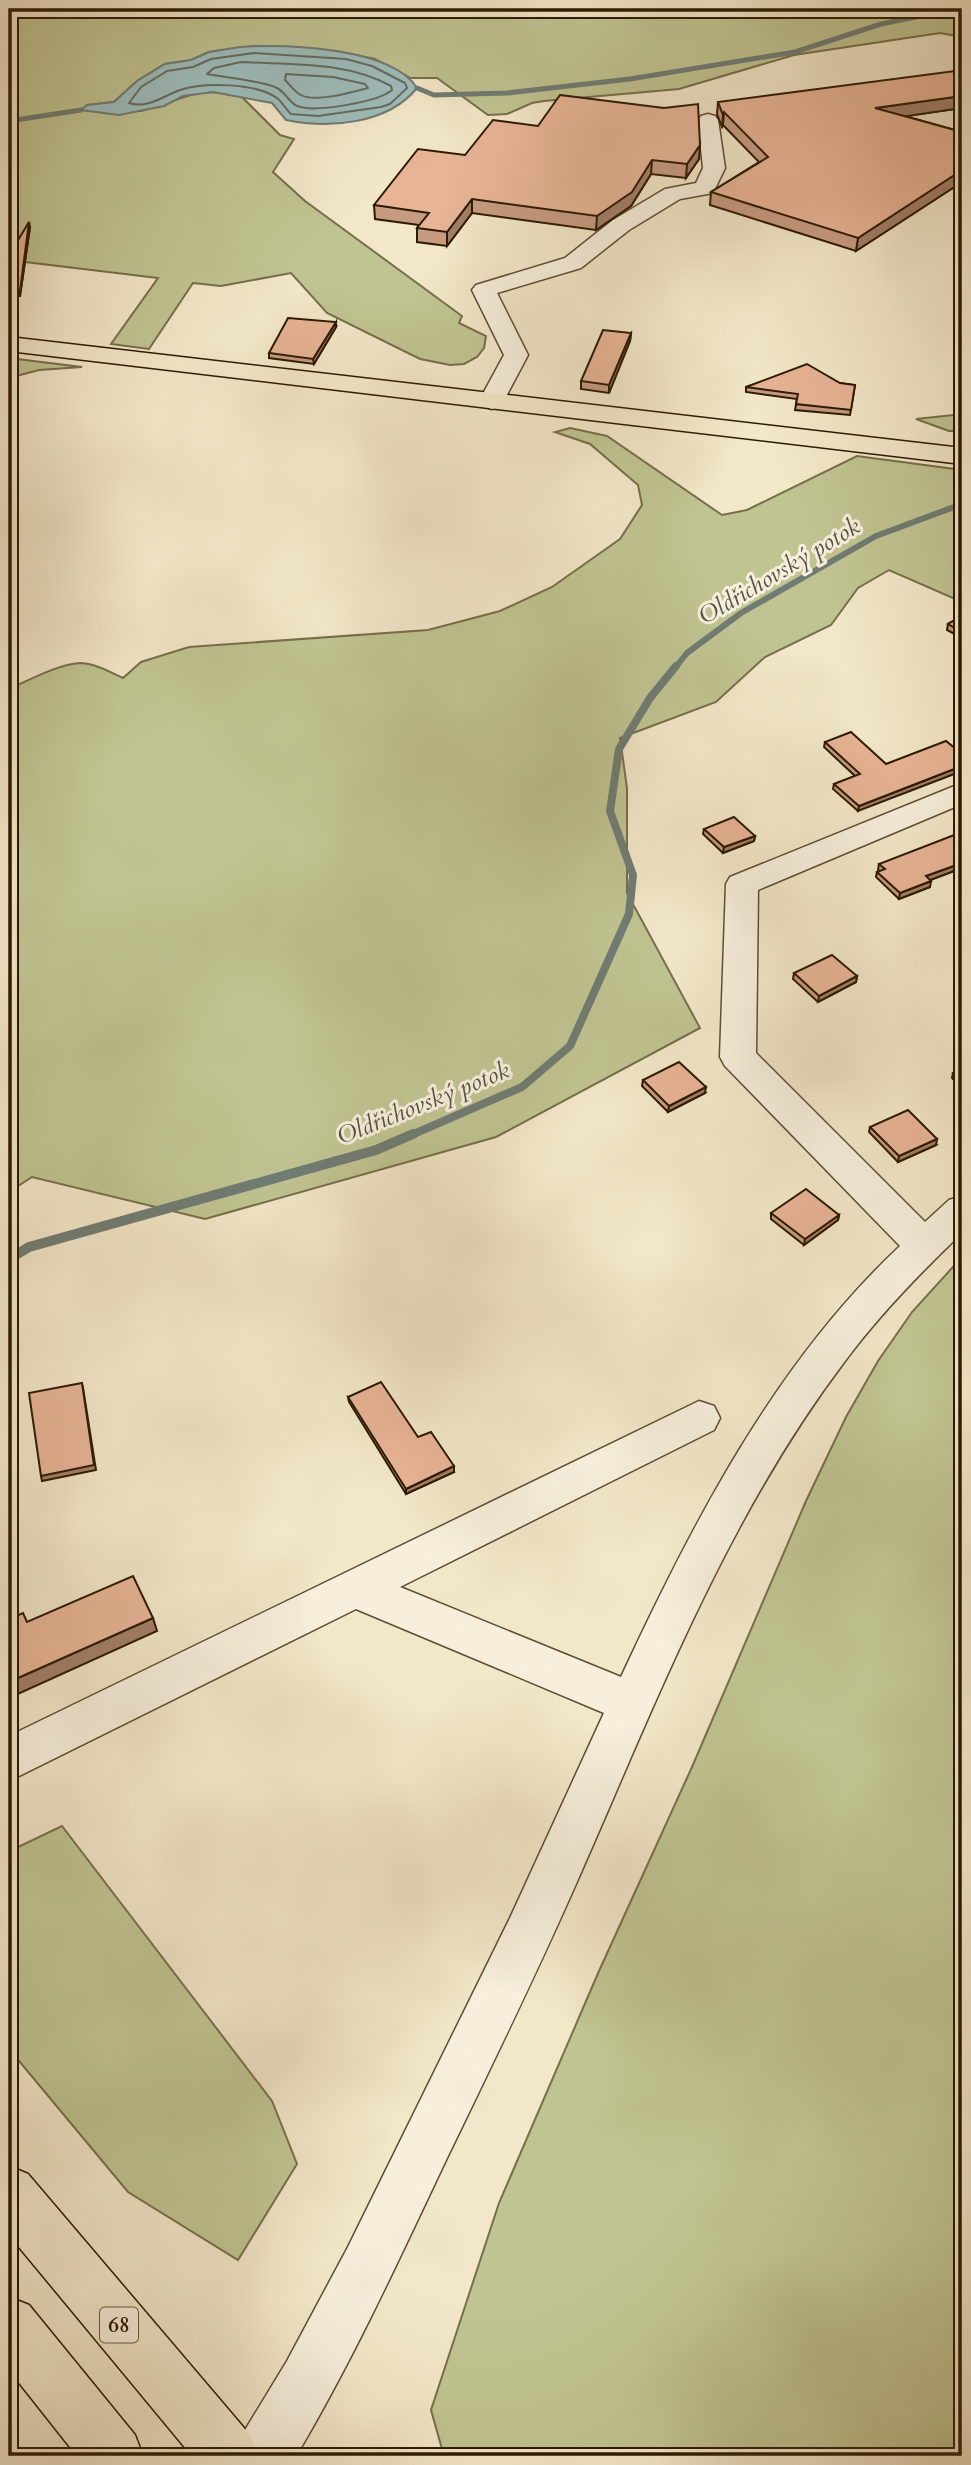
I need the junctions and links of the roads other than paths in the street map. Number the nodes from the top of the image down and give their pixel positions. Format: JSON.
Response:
{"nodes":[{"id":1,"x":708,"y":120,"type":"dead end"},
{"id":2,"x":9,"y":344,"type":"edge"},
{"id":3,"x":492,"y":401,"type":"junction"},
{"id":4,"x":961,"y":456,"type":"edge"},
{"id":5,"x":962,"y":793,"type":"edge"},
{"id":6,"x":962,"y":1210,"type":"edge"},
{"id":7,"x":922,"y":1244,"type":"junction"},
{"id":8,"x":699,"y":1418,"type":"dead end"},
{"id":9,"x":357,"y":1589,"type":"junction"},
{"id":10,"x":632,"y":1703,"type":"junction"},
{"id":11,"x":9,"y":1759,"type":"edge"},
{"id":12,"x":9,"y":2193,"type":"edge"},
{"id":13,"x":9,"y":2325,"type":"edge"},
{"id":14,"x":114,"y":2456,"type":"edge"},
{"id":15,"x":229,"y":2456,"type":"edge"},
{"id":16,"x":263,"y":2456,"type":"edge"}],
"edges":[{"from":1,"to":3,"type":"street"},
{"from":2,"to":3,"type":"main road"},
{"from":3,"to":4,"type":"main road"},
{"from":5,"to":7,"type":"street"},
{"from":6,"to":7,"type":"street"},
{"from":7,"to":10,"type":"street"},
{"from":8,"to":9,"type":"street"},
{"from":9,"to":10,"type":"street"},
{"from":9,"to":11,"type":"street"},
{"from":10,"to":16,"type":"street"},
{"from":12,"to":15,"type":"main road","number":"68"},
{"from":13,"to":14,"type":"main road"}]}
